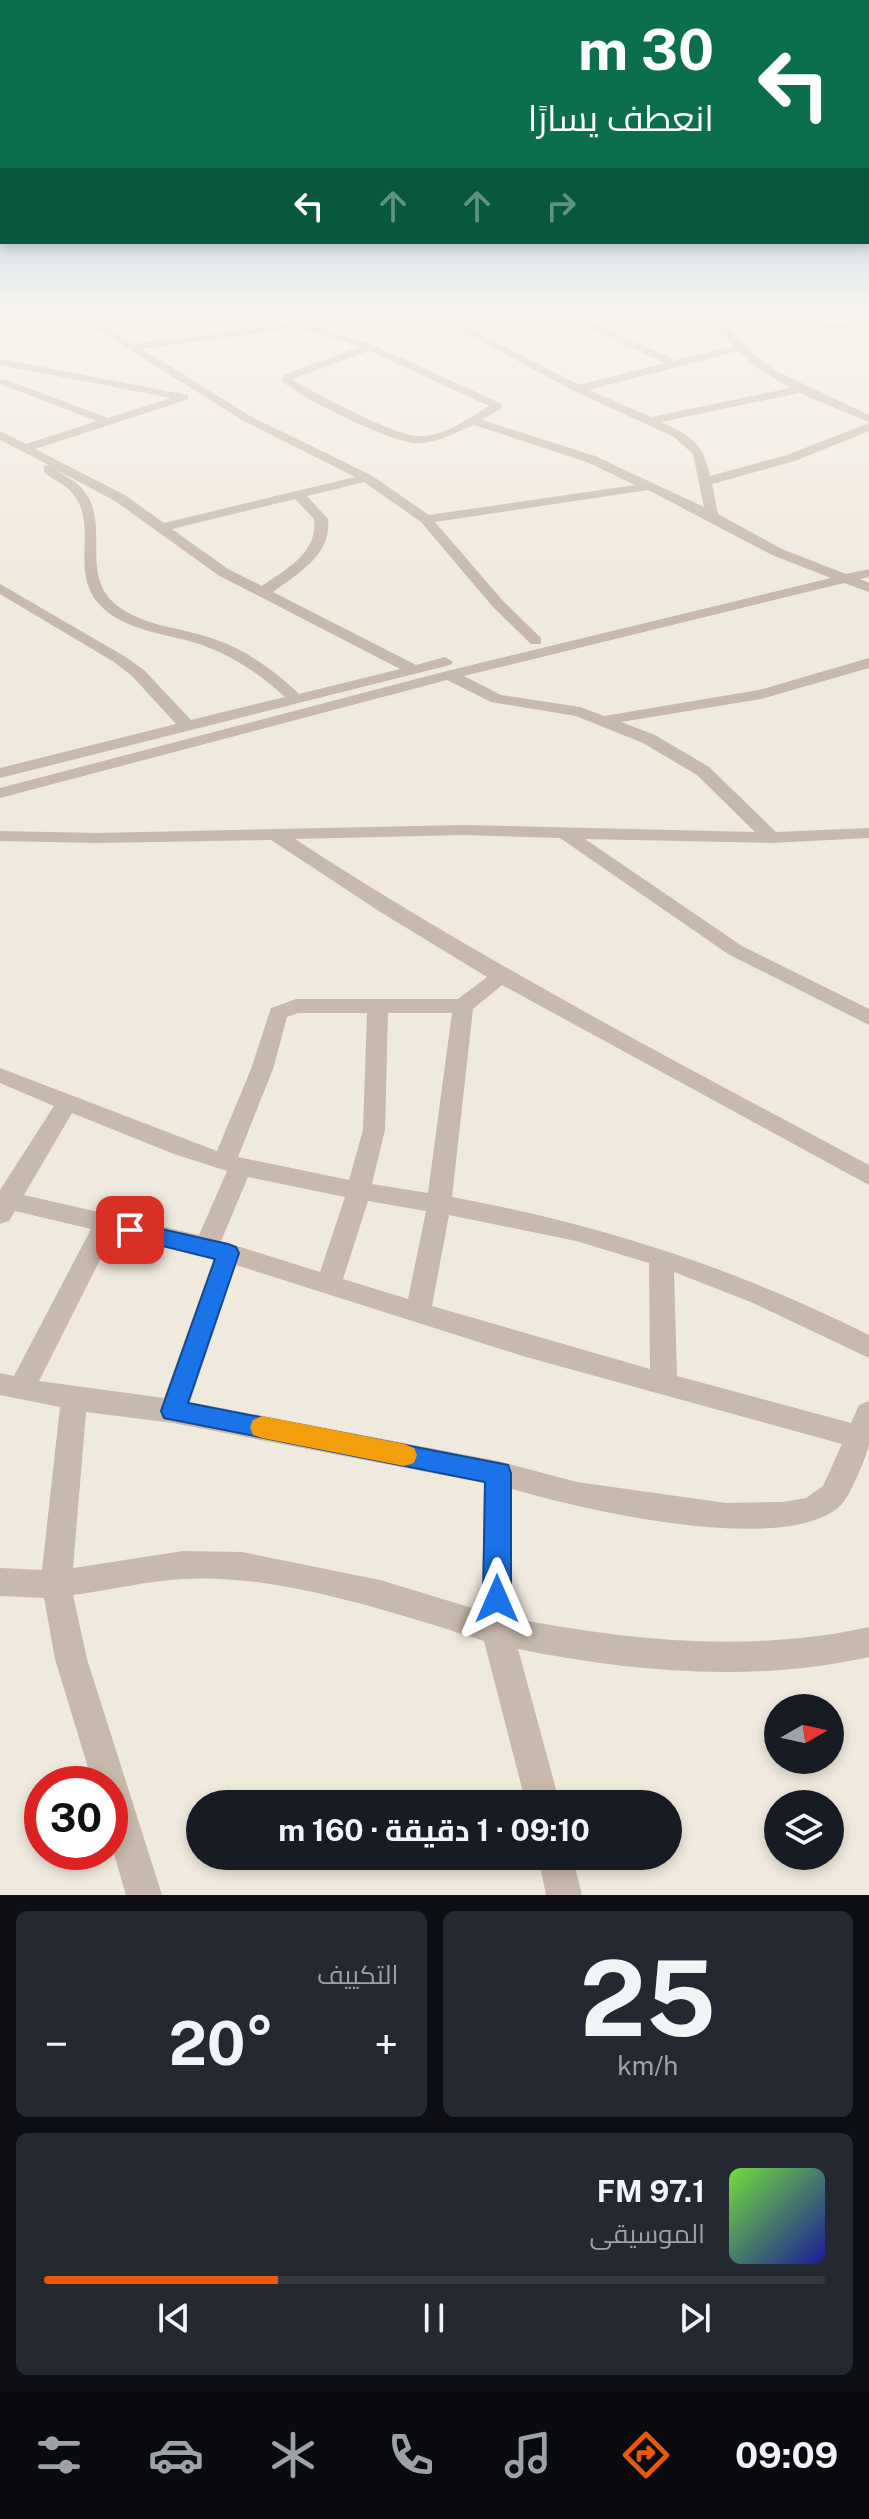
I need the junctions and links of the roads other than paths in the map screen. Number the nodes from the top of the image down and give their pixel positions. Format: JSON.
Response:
{"nodes":[{"id":1,"x":63,"y":404,"type":"edge"},
{"id":2,"x":160,"y":404,"type":"edge"},
{"id":3,"x":223,"y":404,"type":"edge"},
{"id":4,"x":332,"y":404,"type":"edge"},
{"id":5,"x":495,"y":404,"type":"edge"},
{"id":6,"x":613,"y":404,"type":"edge"},
{"id":7,"x":728,"y":404,"type":"edge"},
{"id":8,"x":836,"y":404,"type":"edge"},
{"id":9,"x":869,"y":419,"type":"edge"},
{"id":10,"x":106,"y":421,"type":"junction"},
{"id":11,"x":473,"y":421,"type":"junction"},
{"id":12,"x":650,"y":421,"type":"junction"},
{"id":13,"x":869,"y":427,"type":"edge"},
{"id":14,"x":0,"y":435,"type":"edge"},
{"id":15,"x":28,"y":447,"type":"junction"},
{"id":16,"x":48,"y":458,"type":"junction"},
{"id":17,"x":367,"y":478,"type":"junction"},
{"id":18,"x":704,"y":482,"type":"junction"},
{"id":19,"x":652,"y":486,"type":"junction"},
{"id":20,"x":299,"y":496,"type":"junction"},
{"id":21,"x":712,"y":516,"type":"junction"},
{"id":22,"x":426,"y":519,"type":"junction"},
{"id":23,"x":161,"y":528,"type":"junction"},
{"id":24,"x":869,"y":561,"type":"edge"},
{"id":25,"x":826,"y":570,"type":"junction"},
{"id":26,"x":869,"y":573,"type":"edge"},
{"id":27,"x":844,"y":578,"type":"junction"},
{"id":28,"x":0,"y":588,"type":"edge"},
{"id":29,"x":869,"y":588,"type":"edge"},
{"id":30,"x":263,"y":592,"type":"junction"},
{"id":31,"x":536,"y":641,"type":"junction"},
{"id":32,"x":869,"y":663,"type":"edge"},
{"id":33,"x":414,"y":670,"type":"junction"},
{"id":34,"x":449,"y":675,"type":"junction"},
{"id":35,"x":294,"y":706,"type":"junction"},
{"id":36,"x":607,"y":720,"type":"junction"},
{"id":37,"x":187,"y":726,"type":"junction"},
{"id":38,"x":0,"y":773,"type":"edge"},
{"id":39,"x":0,"y":793,"type":"edge"},
{"id":40,"x":562,"y":831,"type":"junction"},
{"id":41,"x":272,"y":832,"type":"junction"},
{"id":42,"x":869,"y":833,"type":"edge"},
{"id":43,"x":0,"y":836,"type":"edge"},
{"id":44,"x":771,"y":838,"type":"junction"},
{"id":45,"x":501,"y":976,"type":"junction"},
{"id":46,"x":463,"y":1006,"type":"junction"},
{"id":47,"x":378,"y":1008,"type":"junction"},
{"id":48,"x":866,"y":1010,"type":"edge"},
{"id":49,"x":0,"y":1075,"type":"edge"},
{"id":50,"x":68,"y":1102,"type":"junction"},
{"id":51,"x":233,"y":1164,"type":"junction"},
{"id":52,"x":869,"y":1176,"type":"edge"},
{"id":53,"x":358,"y":1193,"type":"junction"},
{"id":54,"x":439,"y":1204,"type":"junction"},
{"id":55,"x":3,"y":1205,"type":"edge"},
{"id":56,"x":105,"y":1225,"type":"junction"},
{"id":57,"x":217,"y":1250,"type":"junction"},
{"id":58,"x":661,"y":1258,"type":"junction"},
{"id":59,"x":329,"y":1284,"type":"junction"},
{"id":60,"x":418,"y":1313,"type":"junction"},
{"id":61,"x":869,"y":1347,"type":"edge"},
{"id":62,"x":664,"y":1385,"type":"junction"},
{"id":63,"x":10,"y":1387,"type":"edge"},
{"id":64,"x":74,"y":1399,"type":"junction"},
{"id":65,"x":173,"y":1411,"type":"junction"},
{"id":66,"x":864,"y":1425,"type":"edge"},
{"id":67,"x":498,"y":1473,"type":"junction"},
{"id":68,"x":0,"y":1582,"type":"edge"},
{"id":69,"x":56,"y":1584,"type":"junction"},
{"id":70,"x":497,"y":1630,"type":"junction"},
{"id":71,"x":869,"y":1642,"type":"edge"},
{"id":72,"x":539,"y":1790,"type":"edge"},
{"id":73,"x":558,"y":1870,"type":"edge"},
{"id":74,"x":144,"y":1895,"type":"edge"},
{"id":75,"x":564,"y":1895,"type":"edge"}],
"edges":[{"from":1,"to":10,"type":"street"},
{"from":2,"to":10,"type":"street"},
{"from":3,"to":17,"type":"street"},
{"from":4,"to":11,"type":"street"},
{"from":5,"to":11,"type":"street"},
{"from":6,"to":12,"type":"street"},
{"from":7,"to":12,"type":"street"},
{"from":8,"to":9,"type":"street"},
{"from":10,"to":15,"type":"street"},
{"from":11,"to":19,"type":"street"},
{"from":12,"to":18,"type":"street"},
{"from":13,"to":18,"type":"street"},
{"from":14,"to":15,"type":"street"},
{"from":15,"to":16,"type":"street"},
{"from":16,"to":23,"type":"street"},
{"from":16,"to":35,"type":"street"},
{"from":17,"to":20,"type":"street"},
{"from":17,"to":22,"type":"street"},
{"from":18,"to":21,"type":"street"},
{"from":19,"to":21,"type":"street"},
{"from":19,"to":22,"type":"street"},
{"from":20,"to":23,"type":"street"},
{"from":20,"to":30,"type":"street"},
{"from":21,"to":25,"type":"street"},
{"from":22,"to":31,"type":"street"},
{"from":23,"to":30,"type":"street"},
{"from":24,"to":25,"type":"street"},
{"from":25,"to":27,"type":"street"},
{"from":25,"to":31,"type":"street"},
{"from":26,"to":27,"type":"street"},
{"from":27,"to":29,"type":"street"},
{"from":27,"to":34,"type":"street"},
{"from":28,"to":37,"type":"street"},
{"from":30,"to":33,"type":"street"},
{"from":31,"to":33,"type":"street"},
{"from":32,"to":36,"type":"street"},
{"from":33,"to":35,"type":"street"},
{"from":34,"to":35,"type":"street"},
{"from":34,"to":36,"type":"street"},
{"from":35,"to":37,"type":"street"},
{"from":35,"to":39,"type":"street"},
{"from":36,"to":44,"type":"street"},
{"from":37,"to":38,"type":"street"},
{"from":40,"to":41,"type":"street"},
{"from":40,"to":44,"type":"street"},
{"from":40,"to":48,"type":"street"},
{"from":41,"to":43,"type":"street"},
{"from":41,"to":45,"type":"street"},
{"from":42,"to":44,"type":"street"},
{"from":45,"to":46,"type":"street"},
{"from":45,"to":52,"type":"street"},
{"from":46,"to":47,"type":"street"},
{"from":46,"to":54,"type":"street"},
{"from":47,"to":51,"type":"street"},
{"from":47,"to":53,"type":"street"},
{"from":49,"to":50,"type":"street"},
{"from":50,"to":51,"type":"street"},
{"from":50,"to":55,"type":"street"},
{"from":51,"to":53,"type":"street"},
{"from":51,"to":57,"type":"street"},
{"from":53,"to":54,"type":"street"},
{"from":53,"to":59,"type":"street"},
{"from":54,"to":58,"type":"street"},
{"from":54,"to":60,"type":"street"},
{"from":55,"to":56,"type":"street"},
{"from":56,"to":57,"type":"street"},
{"from":56,"to":63,"type":"street"},
{"from":57,"to":59,"type":"street"},
{"from":57,"to":65,"type":"street"},
{"from":58,"to":61,"type":"street"},
{"from":58,"to":62,"type":"street"},
{"from":59,"to":60,"type":"street"},
{"from":60,"to":62,"type":"street"},
{"from":62,"to":66,"type":"street"},
{"from":63,"to":64,"type":"street"},
{"from":64,"to":65,"type":"street"},
{"from":64,"to":69,"type":"street"},
{"from":65,"to":67,"type":"street"},
{"from":66,"to":67,"type":"street"},
{"from":67,"to":70,"type":"street"},
{"from":68,"to":69,"type":"street"},
{"from":69,"to":70,"type":"street"},
{"from":69,"to":74,"type":"street"},
{"from":70,"to":71,"type":"street"},
{"from":70,"to":72,"type":"street"},
{"from":73,"to":75,"type":"street"}]}
